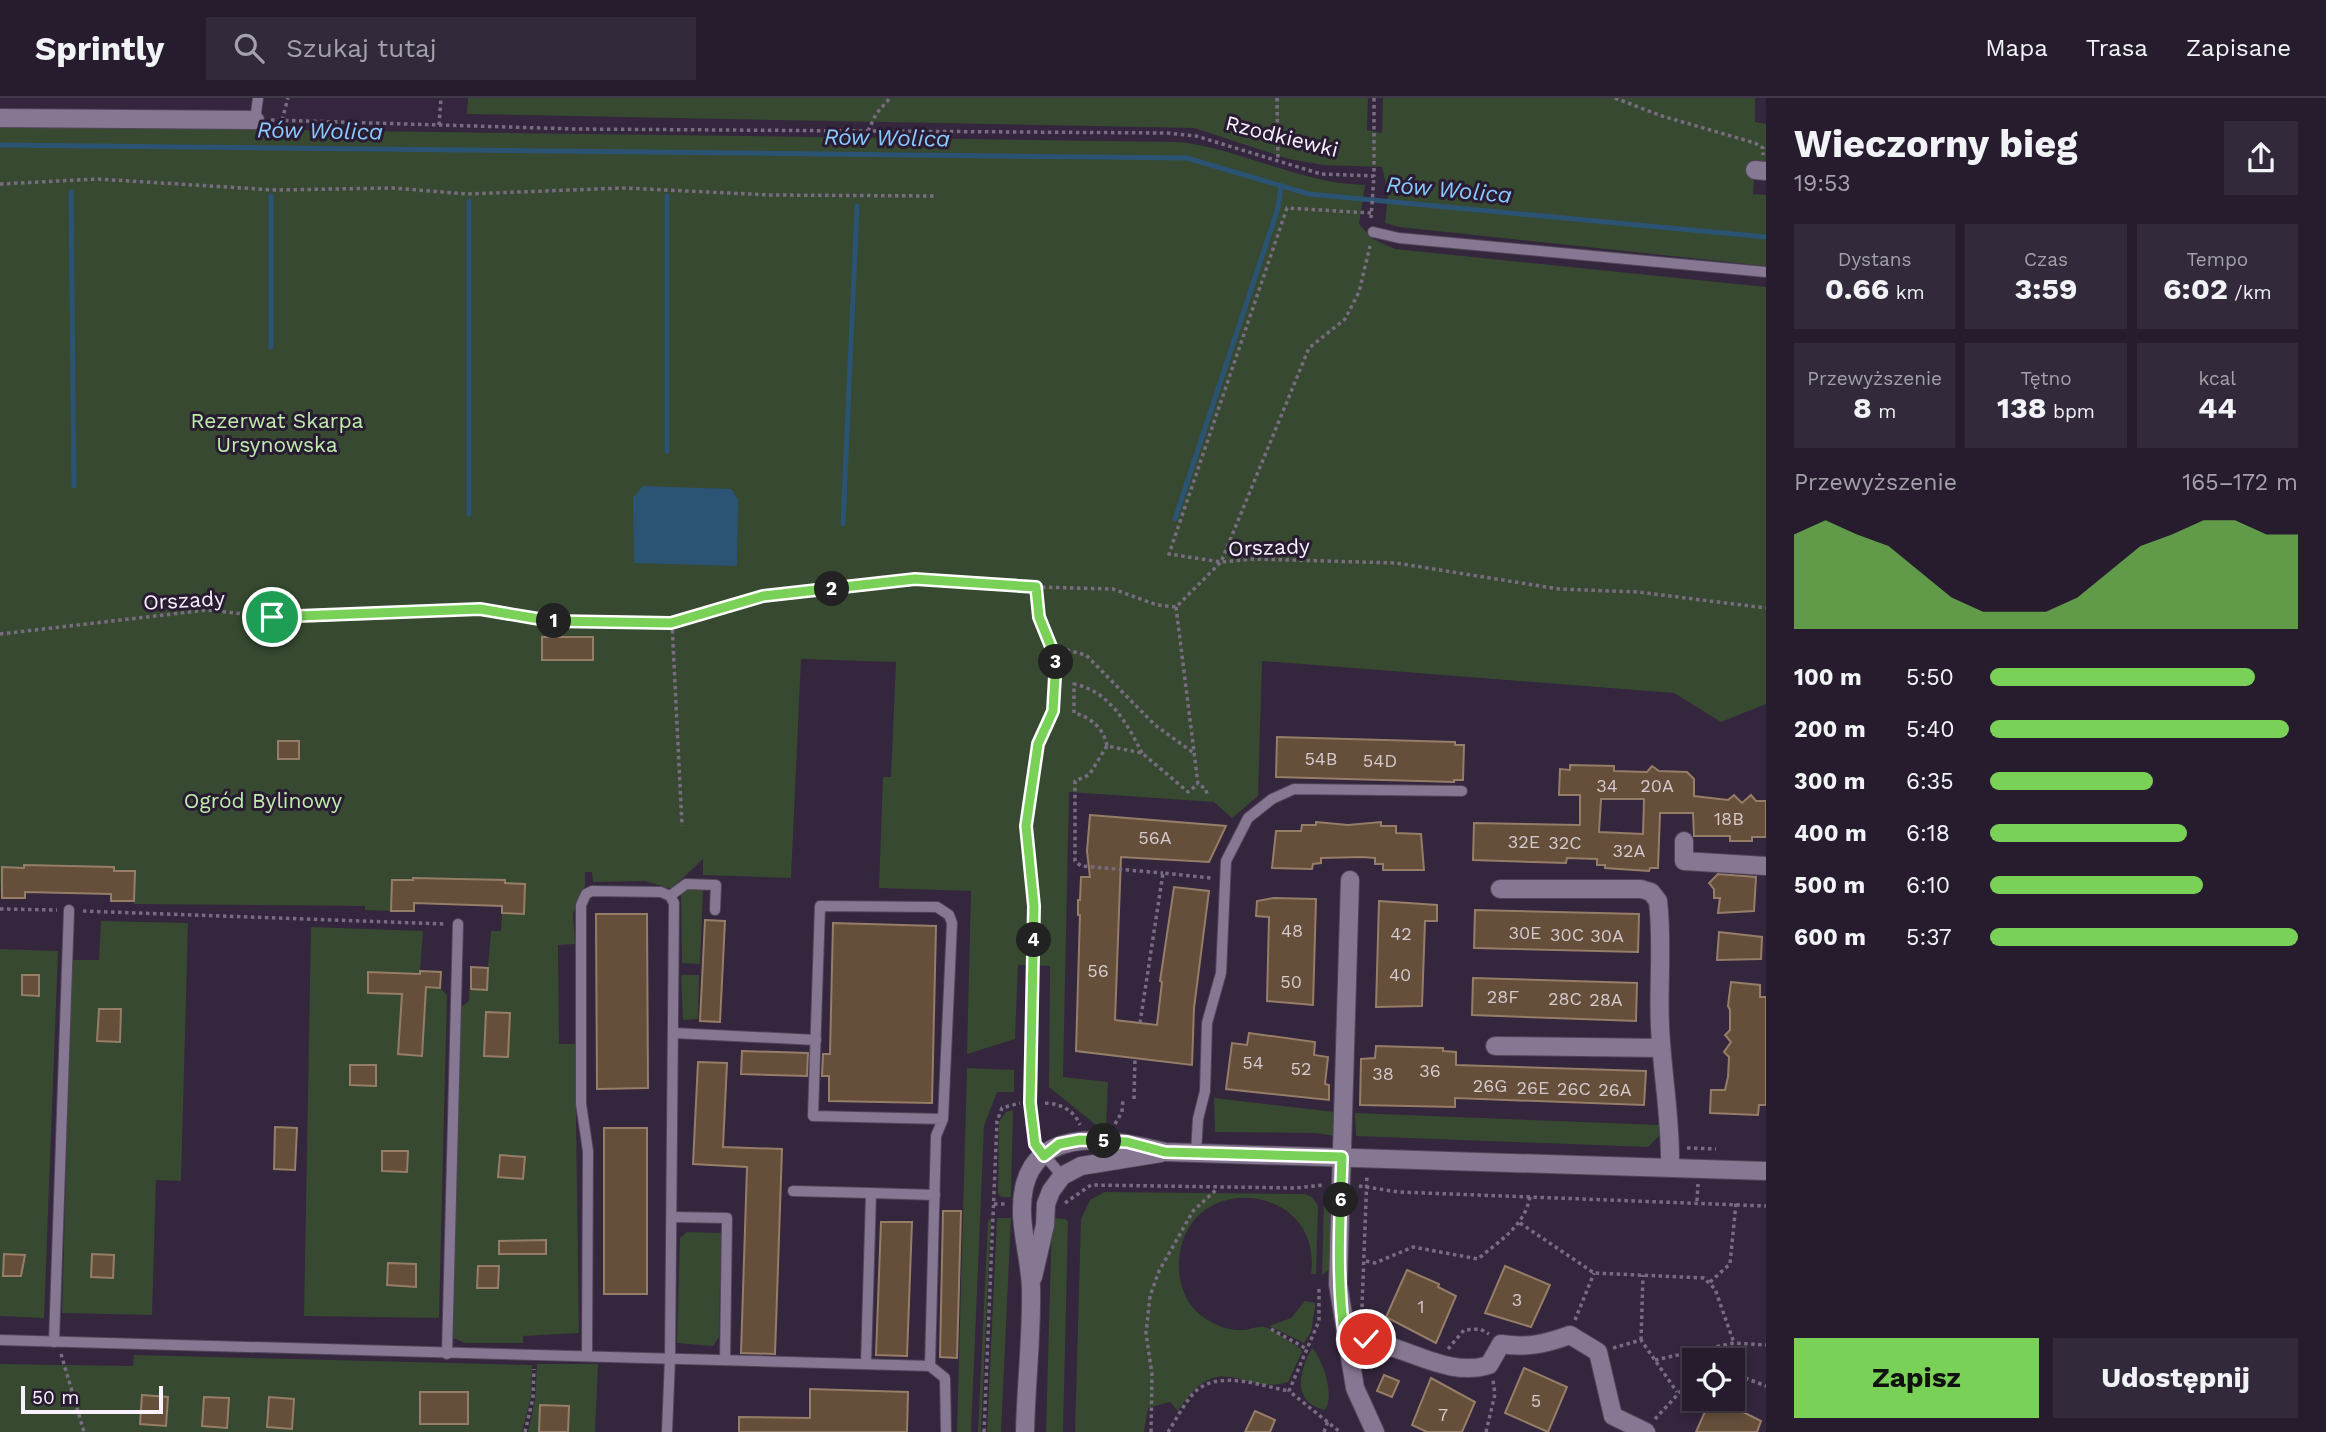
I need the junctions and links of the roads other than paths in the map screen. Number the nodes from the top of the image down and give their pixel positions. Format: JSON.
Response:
{"nodes":[{"id":1,"x":258,"y":98,"type":"edge"},
{"id":2,"x":0,"y":118,"type":"edge"},
{"id":3,"x":255,"y":120,"type":"joint"},
{"id":4,"x":1372,"y":227,"type":"road end"},
{"id":5,"x":1766,"y":272,"type":"edge"},
{"id":6,"x":1462,"y":791,"type":"dead end"},
{"id":7,"x":1684,"y":841,"type":"dead end"},
{"id":8,"x":1766,"y":866,"type":"edge"},
{"id":9,"x":1350,"y":880,"type":"dead end"},
{"id":10,"x":1500,"y":889,"type":"dead end"},
{"id":11,"x":670,"y":896,"type":"junction"},
{"id":12,"x":69,"y":910,"type":"road end"},
{"id":13,"x":715,"y":910,"type":"dead end"},
{"id":14,"x":457,"y":925,"type":"road end"},
{"id":15,"x":1033,"y":969,"type":"road end"},
{"id":16,"x":673,"y":1033,"type":"junction"},
{"id":17,"x":816,"y":1040,"type":"junction"},
{"id":18,"x":1495,"y":1046,"type":"dead end"},
{"id":19,"x":1661,"y":1048,"type":"junction"},
{"id":20,"x":943,"y":1119,"type":"junction"},
{"id":21,"x":1165,"y":1152,"type":"junction"},
{"id":22,"x":1196,"y":1153,"type":"junction"},
{"id":23,"x":1044,"y":1156,"type":"junction"},
{"id":24,"x":1342,"y":1157,"type":"junction"},
{"id":25,"x":1670,"y":1166,"type":"junction"},
{"id":26,"x":1766,"y":1171,"type":"edge"},
{"id":27,"x":1062,"y":1176,"type":"junction"},
{"id":28,"x":793,"y":1191,"type":"dead end"},
{"id":29,"x":871,"y":1193,"type":"junction"},
{"id":30,"x":934,"y":1195,"type":"junction"},
{"id":31,"x":672,"y":1217,"type":"junction"},
{"id":32,"x":1031,"y":1287,"type":"junction"},
{"id":33,"x":0,"y":1340,"type":"edge"},
{"id":34,"x":1345,"y":1340,"type":"junction"},
{"id":35,"x":54,"y":1342,"type":"junction"},
{"id":36,"x":447,"y":1354,"type":"junction"},
{"id":37,"x":587,"y":1356,"type":"junction"},
{"id":38,"x":670,"y":1358,"type":"junction"},
{"id":39,"x":725,"y":1360,"type":"junction"},
{"id":40,"x":866,"y":1364,"type":"junction"},
{"id":41,"x":930,"y":1366,"type":"junction"},
{"id":42,"x":667,"y":1432,"type":"edge"},
{"id":43,"x":946,"y":1432,"type":"edge"},
{"id":44,"x":1024,"y":1432,"type":"edge"},
{"id":45,"x":1375,"y":1432,"type":"edge"},
{"id":46,"x":1646,"y":1432,"type":"edge"}],
"edges":[{"from":1,"to":3,"type":"lane"},
{"from":2,"to":3,"type":"street"},
{"from":4,"to":5,"type":"lane"},
{"from":6,"to":22,"type":"lane"},
{"from":7,"to":8,"type":"street"},
{"from":9,"to":24,"type":"street"},
{"from":10,"to":19,"type":"street"},
{"from":11,"to":13,"type":"lane"},
{"from":11,"to":16,"type":"lane"},
{"from":11,"to":37,"type":"lane"},
{"from":12,"to":35,"type":"lane"},
{"from":14,"to":36,"type":"lane"},
{"from":15,"to":23,"type":"lane"},
{"from":16,"to":17,"type":"lane"},
{"from":16,"to":31,"type":"lane"},
{"from":17,"to":20,"type":"lane"},
{"from":17,"to":20,"type":"lane"},
{"from":18,"to":19,"type":"street"},
{"from":19,"to":25,"type":"street"},
{"from":20,"to":30,"type":"lane"},
{"from":21,"to":22,"type":"street"},
{"from":21,"to":23,"type":"street"},
{"from":21,"to":27,"type":"street"},
{"from":22,"to":24,"type":"street"},
{"from":23,"to":27,"type":"lane"},
{"from":23,"to":32,"type":"street"},
{"from":24,"to":25,"type":"street"},
{"from":24,"to":34,"type":"street"},
{"from":25,"to":26,"type":"street"},
{"from":27,"to":32,"type":"street"},
{"from":28,"to":29,"type":"lane"},
{"from":29,"to":30,"type":"lane"},
{"from":29,"to":40,"type":"lane"},
{"from":30,"to":41,"type":"lane"},
{"from":31,"to":38,"type":"lane"},
{"from":31,"to":39,"type":"lane"},
{"from":32,"to":44,"type":"street"},
{"from":33,"to":35,"type":"lane"},
{"from":34,"to":45,"type":"street"},
{"from":34,"to":46,"type":"street"},
{"from":35,"to":36,"type":"lane"},
{"from":36,"to":37,"type":"lane"},
{"from":37,"to":38,"type":"lane"},
{"from":38,"to":39,"type":"lane"},
{"from":38,"to":42,"type":"lane"},
{"from":39,"to":40,"type":"lane"},
{"from":40,"to":41,"type":"lane"},
{"from":41,"to":43,"type":"lane"}]}
